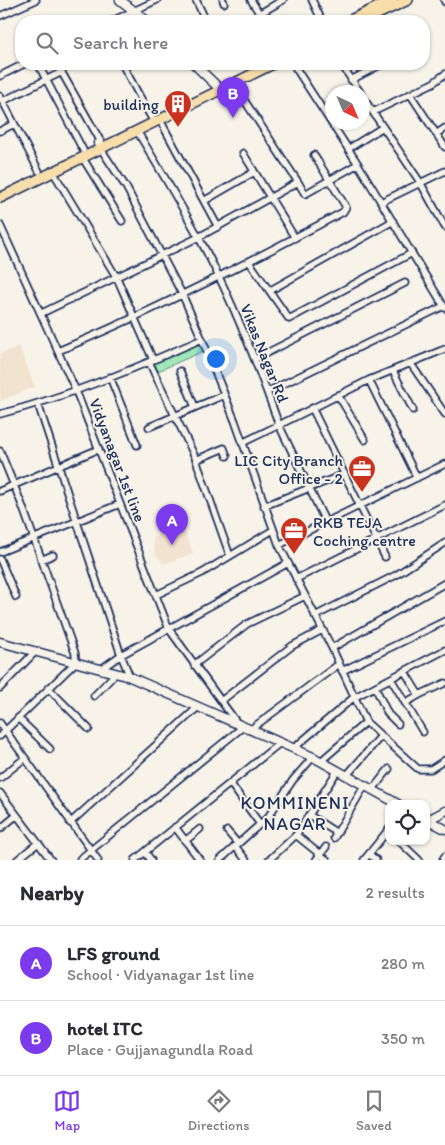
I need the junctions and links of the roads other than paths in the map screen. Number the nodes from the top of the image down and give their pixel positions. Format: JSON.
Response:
{"nodes":[{"id":1,"x":36,"y":0,"type":"edge"},
{"id":2,"x":120,"y":0,"type":"edge"},
{"id":3,"x":157,"y":0,"type":"edge"},
{"id":4,"x":196,"y":0,"type":"edge"},
{"id":5,"x":251,"y":0,"type":"edge"},
{"id":6,"x":283,"y":0,"type":"edge"},
{"id":7,"x":312,"y":0,"type":"edge"},
{"id":8,"x":393,"y":0,"type":"edge"},
{"id":9,"x":408,"y":0,"type":"edge"},
{"id":10,"x":377,"y":3,"type":"edge"},
{"id":11,"x":134,"y":10,"type":"junction"},
{"id":12,"x":259,"y":14,"type":"joint"},
{"id":13,"x":124,"y":15,"type":"edge"},
{"id":14,"x":140,"y":15,"type":"edge"},
{"id":15,"x":203,"y":15,"type":"edge"},
{"id":16,"x":319,"y":15,"type":"edge"},
{"id":17,"x":358,"y":15,"type":"edge"},
{"id":18,"x":376,"y":15,"type":"edge"},
{"id":19,"x":0,"y":16,"type":"edge"},
{"id":20,"x":15,"y":68,"type":"edge"},
{"id":21,"x":41,"y":70,"type":"edge"},
{"id":22,"x":126,"y":70,"type":"edge"},
{"id":23,"x":200,"y":70,"type":"edge"},
{"id":24,"x":248,"y":70,"type":"edge"},
{"id":25,"x":260,"y":70,"type":"edge"},
{"id":26,"x":297,"y":70,"type":"edge"},
{"id":27,"x":345,"y":70,"type":"edge"},
{"id":28,"x":370,"y":70,"type":"edge"},
{"id":29,"x":62,"y":72,"type":"joint"},
{"id":30,"x":445,"y":74,"type":"edge"},
{"id":31,"x":0,"y":76,"type":"edge"},
{"id":32,"x":46,"y":80,"type":"junction"},
{"id":33,"x":351,"y":80,"type":"junction"},
{"id":34,"x":233,"y":83,"type":"junction"},
{"id":35,"x":355,"y":85,"type":"edge"},
{"id":36,"x":218,"y":87,"type":"junction"},
{"id":37,"x":410,"y":94,"type":"junction"},
{"id":38,"x":1,"y":99,"type":"edge"},
{"id":39,"x":370,"y":108,"type":"edge"},
{"id":40,"x":373,"y":112,"type":"junction"},
{"id":41,"x":156,"y":120,"type":"junction"},
{"id":42,"x":14,"y":124,"type":"junction"},
{"id":43,"x":383,"y":127,"type":"junction"},
{"id":44,"x":445,"y":128,"type":"edge"},
{"id":45,"x":0,"y":131,"type":"edge"},
{"id":46,"x":137,"y":132,"type":"junction"},
{"id":47,"x":436,"y":134,"type":"junction"},
{"id":48,"x":99,"y":144,"type":"junction"},
{"id":49,"x":445,"y":147,"type":"edge"},
{"id":50,"x":348,"y":149,"type":"junction"},
{"id":51,"x":83,"y":153,"type":"junction"},
{"id":52,"x":243,"y":153,"type":"dead end"},
{"id":53,"x":314,"y":155,"type":"dead end"},
{"id":54,"x":358,"y":164,"type":"junction"},
{"id":55,"x":52,"y":170,"type":"junction"},
{"id":56,"x":39,"y":171,"type":"junction"},
{"id":57,"x":445,"y":171,"type":"edge"},
{"id":58,"x":254,"y":172,"type":"junction"},
{"id":59,"x":330,"y":181,"type":"junction"},
{"id":60,"x":298,"y":182,"type":"junction"},
{"id":61,"x":420,"y":182,"type":"junction"},
{"id":62,"x":0,"y":191,"type":"edge"},
{"id":63,"x":0,"y":198,"type":"edge"},
{"id":64,"x":271,"y":199,"type":"junction"},
{"id":65,"x":204,"y":201,"type":"junction"},
{"id":66,"x":381,"y":202,"type":"junction"},
{"id":67,"x":122,"y":221,"type":"dead end"},
{"id":68,"x":393,"y":222,"type":"junction"},
{"id":69,"x":0,"y":225,"type":"edge"},
{"id":70,"x":445,"y":226,"type":"edge"},
{"id":71,"x":218,"y":227,"type":"junction"},
{"id":72,"x":199,"y":237,"type":"junction"},
{"id":73,"x":295,"y":238,"type":"junction"},
{"id":74,"x":412,"y":254,"type":"junction"},
{"id":75,"x":162,"y":256,"type":"junction"},
{"id":76,"x":250,"y":263,"type":"junction"},
{"id":77,"x":218,"y":277,"type":"junction"},
{"id":78,"x":117,"y":278,"type":"junction"},
{"id":79,"x":405,"y":283,"type":"dead end"},
{"id":80,"x":271,"y":290,"type":"junction"},
{"id":81,"x":182,"y":294,"type":"junction"},
{"id":82,"x":444,"y":307,"type":"edge"},
{"id":83,"x":42,"y":314,"type":"junction"},
{"id":84,"x":135,"y":319,"type":"junction"},
{"id":85,"x":202,"y":339,"type":"junction"},
{"id":86,"x":58,"y":351,"type":"junction"},
{"id":87,"x":444,"y":351,"type":"edge"},
{"id":88,"x":255,"y":359,"type":"junction"},
{"id":89,"x":151,"y":361,"type":"junction"},
{"id":90,"x":411,"y":364,"type":"junction"},
{"id":91,"x":180,"y":371,"type":"dead end"},
{"id":92,"x":392,"y":371,"type":"junction"},
{"id":93,"x":110,"y":377,"type":"junction"},
{"id":94,"x":369,"y":380,"type":"junction"},
{"id":95,"x":76,"y":391,"type":"junction"},
{"id":96,"x":267,"y":392,"type":"junction"},
{"id":97,"x":224,"y":395,"type":"junction"},
{"id":98,"x":338,"y":395,"type":"junction"},
{"id":99,"x":38,"y":404,"type":"junction"},
{"id":100,"x":195,"y":407,"type":"junction"},
{"id":101,"x":312,"y":408,"type":"junction"},
{"id":102,"x":413,"y":410,"type":"dead end"},
{"id":103,"x":0,"y":414,"type":"edge"},
{"id":104,"x":445,"y":414,"type":"edge"},
{"id":105,"x":175,"y":416,"type":"junction"},
{"id":106,"x":279,"y":425,"type":"junction"},
{"id":107,"x":149,"y":427,"type":"dead end"},
{"id":108,"x":365,"y":440,"type":"dead end"},
{"id":109,"x":242,"y":443,"type":"junction"},
{"id":110,"x":138,"y":445,"type":"dead end"},
{"id":111,"x":99,"y":449,"type":"junction"},
{"id":112,"x":0,"y":450,"type":"edge"},
{"id":113,"x":227,"y":456,"type":"dead end"},
{"id":114,"x":196,"y":460,"type":"junction"},
{"id":115,"x":2,"y":463,"type":"edge"},
{"id":116,"x":58,"y":464,"type":"junction"},
{"id":117,"x":445,"y":466,"type":"edge"},
{"id":118,"x":345,"y":474,"type":"junction"},
{"id":119,"x":417,"y":478,"type":"junction"},
{"id":120,"x":14,"y":485,"type":"junction"},
{"id":121,"x":310,"y":490,"type":"junction"},
{"id":122,"x":0,"y":491,"type":"edge"},
{"id":123,"x":120,"y":504,"type":"junction"},
{"id":124,"x":360,"y":504,"type":"junction"},
{"id":125,"x":445,"y":505,"type":"edge"},
{"id":126,"x":264,"y":506,"type":"junction"},
{"id":127,"x":325,"y":521,"type":"junction"},
{"id":128,"x":77,"y":522,"type":"junction"},
{"id":129,"x":273,"y":530,"type":"junction"},
{"id":130,"x":33,"y":539,"type":"junction"},
{"id":131,"x":377,"y":539,"type":"junction"},
{"id":132,"x":445,"y":543,"type":"edge"},
{"id":133,"x":279,"y":545,"type":"junction"},
{"id":134,"x":0,"y":552,"type":"edge"},
{"id":135,"x":53,"y":555,"type":"dead end"},
{"id":136,"x":230,"y":556,"type":"junction"},
{"id":137,"x":385,"y":557,"type":"dead end"},
{"id":138,"x":0,"y":559,"type":"edge"},
{"id":139,"x":41,"y":560,"type":"junction"},
{"id":140,"x":288,"y":563,"type":"junction"},
{"id":141,"x":296,"y":579,"type":"junction"},
{"id":142,"x":445,"y":583,"type":"edge"},
{"id":143,"x":156,"y":595,"type":"junction"},
{"id":144,"x":305,"y":596,"type":"junction"},
{"id":145,"x":16,"y":597,"type":"dead end"},
{"id":146,"x":315,"y":616,"type":"junction"},
{"id":147,"x":445,"y":621,"type":"edge"},
{"id":148,"x":169,"y":629,"type":"junction"},
{"id":149,"x":322,"y":630,"type":"junction"},
{"id":150,"x":0,"y":642,"type":"edge"},
{"id":151,"x":332,"y":648,"type":"junction"},
{"id":152,"x":445,"y":650,"type":"edge"},
{"id":153,"x":35,"y":652,"type":"junction"},
{"id":154,"x":120,"y":655,"type":"junction"},
{"id":155,"x":76,"y":662,"type":"junction"},
{"id":156,"x":339,"y":664,"type":"junction"},
{"id":157,"x":194,"y":666,"type":"junction"},
{"id":158,"x":101,"y":669,"type":"junction"},
{"id":159,"x":342,"y":671,"type":"junction"},
{"id":160,"x":405,"y":672,"type":"junction"},
{"id":161,"x":116,"y":673,"type":"junction"},
{"id":162,"x":130,"y":677,"type":"junction"},
{"id":163,"x":391,"y":679,"type":"junction"},
{"id":164,"x":445,"y":683,"type":"edge"},
{"id":165,"x":375,"y":687,"type":"junction"},
{"id":166,"x":0,"y":688,"type":"edge"},
{"id":167,"x":48,"y":688,"type":"junction"},
{"id":168,"x":94,"y":696,"type":"dead end"},
{"id":169,"x":419,"y":696,"type":"junction"},
{"id":170,"x":353,"y":698,"type":"junction"},
{"id":171,"x":221,"y":701,"type":"junction"},
{"id":172,"x":405,"y":703,"type":"junction"},
{"id":173,"x":197,"y":708,"type":"junction"},
{"id":174,"x":18,"y":718,"type":"junction"},
{"id":175,"x":366,"y":722,"type":"junction"},
{"id":176,"x":0,"y":723,"type":"edge"},
{"id":177,"x":398,"y":724,"type":"dead end"},
{"id":178,"x":244,"y":726,"type":"junction"},
{"id":179,"x":89,"y":729,"type":"dead end"},
{"id":180,"x":5,"y":731,"type":"junction"},
{"id":181,"x":423,"y":732,"type":"dead end"},
{"id":182,"x":0,"y":736,"type":"edge"},
{"id":183,"x":381,"y":736,"type":"junction"},
{"id":184,"x":281,"y":742,"type":"junction"},
{"id":185,"x":50,"y":748,"type":"dead end"},
{"id":186,"x":294,"y":748,"type":"junction"},
{"id":187,"x":313,"y":757,"type":"junction"},
{"id":188,"x":25,"y":758,"type":"junction"},
{"id":189,"x":445,"y":760,"type":"edge"},
{"id":190,"x":321,"y":761,"type":"junction"},
{"id":191,"x":388,"y":769,"type":"dead end"},
{"id":192,"x":338,"y":770,"type":"junction"},
{"id":193,"x":347,"y":775,"type":"junction"},
{"id":194,"x":0,"y":778,"type":"edge"},
{"id":195,"x":230,"y":783,"type":"junction"},
{"id":196,"x":365,"y":785,"type":"junction"},
{"id":197,"x":373,"y":789,"type":"junction"},
{"id":198,"x":0,"y":793,"type":"edge"},
{"id":199,"x":391,"y":800,"type":"edge"},
{"id":200,"x":445,"y":811,"type":"edge"},
{"id":201,"x":17,"y":815,"type":"junction"},
{"id":202,"x":309,"y":815,"type":"junction"},
{"id":203,"x":430,"y":818,"type":"edge"},
{"id":204,"x":70,"y":822,"type":"junction"},
{"id":205,"x":430,"y":822,"type":"edge"},
{"id":206,"x":260,"y":824,"type":"junction"},
{"id":207,"x":175,"y":828,"type":"junction"},
{"id":208,"x":0,"y":829,"type":"edge"},
{"id":209,"x":200,"y":829,"type":"dead end"},
{"id":210,"x":445,"y":829,"type":"edge"},
{"id":211,"x":227,"y":831,"type":"dead end"},
{"id":212,"x":385,"y":834,"type":"edge"},
{"id":213,"x":296,"y":835,"type":"junction"},
{"id":214,"x":186,"y":841,"type":"junction"},
{"id":215,"x":38,"y":843,"type":"junction"},
{"id":216,"x":237,"y":845,"type":"junction"},
{"id":217,"x":403,"y":845,"type":"edge"},
{"id":218,"x":326,"y":847,"type":"dead end"},
{"id":219,"x":91,"y":852,"type":"junction"},
{"id":220,"x":144,"y":852,"type":"junction"},
{"id":221,"x":26,"y":853,"type":"junction"},
{"id":222,"x":369,"y":854,"type":"junction"},
{"id":223,"x":320,"y":855,"type":"junction"},
{"id":224,"x":80,"y":859,"type":"edge"},
{"id":225,"x":17,"y":860,"type":"edge"},
{"id":226,"x":31,"y":860,"type":"edge"},
{"id":227,"x":51,"y":860,"type":"edge"},
{"id":228,"x":98,"y":860,"type":"edge"},
{"id":229,"x":135,"y":860,"type":"edge"},
{"id":230,"x":151,"y":860,"type":"edge"},
{"id":231,"x":200,"y":860,"type":"edge"},
{"id":232,"x":220,"y":860,"type":"edge"},
{"id":233,"x":246,"y":860,"type":"edge"},
{"id":234,"x":269,"y":860,"type":"edge"},
{"id":235,"x":316,"y":860,"type":"edge"},
{"id":236,"x":327,"y":860,"type":"edge"},
{"id":237,"x":364,"y":860,"type":"edge"},
{"id":238,"x":376,"y":860,"type":"edge"},
{"id":239,"x":419,"y":860,"type":"edge"}],
"edges":[{"from":1,"to":19,"type":"street"},
{"from":2,"to":11,"type":"street"},
{"from":3,"to":11,"type":"street"},
{"from":4,"to":15,"type":"street"},
{"from":5,"to":12,"type":"street"},
{"from":6,"to":12,"type":"street"},
{"from":7,"to":16,"type":"street"},
{"from":8,"to":10,"type":"main road"},
{"from":9,"to":18,"type":"main road"},
{"from":10,"to":17,"type":"main road"},
{"from":11,"to":13,"type":"street"},
{"from":11,"to":14,"type":"street"},
{"from":20,"to":31,"type":"street"},
{"from":21,"to":32,"type":"street"},
{"from":22,"to":41,"type":"street"},
{"from":23,"to":36,"type":"street"},
{"from":24,"to":36,"type":"main road"},
{"from":25,"to":34,"type":"main road"},
{"from":26,"to":50,"type":"street"},
{"from":27,"to":33,"type":"street"},
{"from":28,"to":33,"type":"street"},
{"from":29,"to":32,"type":"street"},
{"from":29,"to":48,"type":"street"},
{"from":30,"to":37,"type":"street"},
{"from":32,"to":38,"type":"street"},
{"from":32,"to":51,"type":"street"},
{"from":33,"to":35,"type":"street"},
{"from":34,"to":36,"type":"main road"},
{"from":34,"to":60,"type":"street"},
{"from":36,"to":41,"type":"main road"},
{"from":37,"to":40,"type":"street"},
{"from":37,"to":47,"type":"street"},
{"from":38,"to":42,"type":"street"},
{"from":39,"to":40,"type":"street"},
{"from":40,"to":43,"type":"street"},
{"from":41,"to":46,"type":"main road"},
{"from":41,"to":48,"type":"main road"},
{"from":41,"to":65,"type":"street"},
{"from":42,"to":45,"type":"street"},
{"from":42,"to":56,"type":"street"},
{"from":43,"to":50,"type":"street"},
{"from":43,"to":61,"type":"street"},
{"from":44,"to":47,"type":"street"},
{"from":46,"to":48,"type":"main road"},
{"from":46,"to":72,"type":"street","name":"Vikas Nagar Rd"},
{"from":47,"to":49,"type":"street"},
{"from":48,"to":51,"type":"main road"},
{"from":48,"to":75,"type":"street"},
{"from":50,"to":54,"type":"street"},
{"from":51,"to":55,"type":"main road"},
{"from":51,"to":56,"type":"main road"},
{"from":51,"to":67,"type":"street"},
{"from":52,"to":58,"type":"street"},
{"from":53,"to":59,"type":"street"},
{"from":54,"to":59,"type":"street"},
{"from":54,"to":66,"type":"street"},
{"from":55,"to":63,"type":"main road"},
{"from":55,"to":78,"type":"street"},
{"from":56,"to":62,"type":"main road"},
{"from":57,"to":61,"type":"street"},
{"from":58,"to":64,"type":"street"},
{"from":58,"to":65,"type":"street"},
{"from":59,"to":60,"type":"street"},
{"from":59,"to":73,"type":"street"},
{"from":60,"to":64,"type":"street"},
{"from":61,"to":66,"type":"street"},
{"from":61,"to":70,"type":"street"},
{"from":64,"to":71,"type":"street"},
{"from":64,"to":73,"type":"street"},
{"from":65,"to":71,"type":"street"},
{"from":66,"to":68,"type":"street"},
{"from":68,"to":74,"type":"street"},
{"from":68,"to":80,"type":"street"},
{"from":69,"to":83,"type":"street","name":"Vidyanagar 1st line"},
{"from":71,"to":72,"type":"street"},
{"from":72,"to":75,"type":"street"},
{"from":72,"to":77,"type":"street","name":"Vikas Nagar Rd"},
{"from":73,"to":76,"type":"street"},
{"from":74,"to":80,"type":"street"},
{"from":74,"to":82,"type":"street"},
{"from":75,"to":78,"type":"street"},
{"from":75,"to":81,"type":"street"},
{"from":76,"to":77,"type":"street"},
{"from":76,"to":80,"type":"street"},
{"from":77,"to":81,"type":"street"},
{"from":77,"to":88,"type":"street","name":"Vikas Nagar Rd"},
{"from":78,"to":83,"type":"street"},
{"from":78,"to":84,"type":"street"},
{"from":79,"to":88,"type":"street"},
{"from":81,"to":84,"type":"street"},
{"from":81,"to":85,"type":"street"},
{"from":82,"to":96,"type":"street"},
{"from":83,"to":86,"type":"street","name":"Vidyanagar 1st line"},
{"from":84,"to":86,"type":"street"},
{"from":84,"to":89,"type":"street"},
{"from":85,"to":89,"type":"street"},
{"from":85,"to":97,"type":"street"},
{"from":86,"to":95,"type":"street","name":"Vidyanagar 1st line"},
{"from":87,"to":90,"type":"street","name":"Vikas Nagar Rd"},
{"from":88,"to":96,"type":"street","name":"Vikas Nagar Rd"},
{"from":89,"to":93,"type":"street"},
{"from":89,"to":105,"type":"street"},
{"from":90,"to":92,"type":"street","name":"Vikas Nagar Rd"},
{"from":90,"to":104,"type":"street"},
{"from":91,"to":100,"type":"street"},
{"from":92,"to":94,"type":"street","name":"Vikas Nagar Rd"},
{"from":92,"to":102,"type":"street"},
{"from":93,"to":95,"type":"street"},
{"from":93,"to":110,"type":"street"},
{"from":94,"to":98,"type":"street","name":"Vikas Nagar Rd"},
{"from":94,"to":119,"type":"street"},
{"from":95,"to":99,"type":"street"},
{"from":95,"to":111,"type":"street","name":"Vidyanagar 1st line"},
{"from":96,"to":106,"type":"street","name":"Vikas Nagar Rd"},
{"from":97,"to":100,"type":"street"},
{"from":97,"to":109,"type":"street"},
{"from":98,"to":101,"type":"street","name":"Vikas Nagar Rd"},
{"from":98,"to":108,"type":"street"},
{"from":99,"to":103,"type":"street"},
{"from":99,"to":116,"type":"street"},
{"from":100,"to":105,"type":"street"},
{"from":101,"to":106,"type":"street","name":"Vikas Nagar Rd"},
{"from":101,"to":118,"type":"street"},
{"from":105,"to":107,"type":"street"},
{"from":105,"to":114,"type":"street"},
{"from":106,"to":109,"type":"street"},
{"from":106,"to":121,"type":"street"},
{"from":109,"to":126,"type":"street"},
{"from":111,"to":116,"type":"street"},
{"from":111,"to":123,"type":"street","name":"Vidyanagar 1st line"},
{"from":112,"to":115,"type":"street"},
{"from":113,"to":114,"type":"street"},
{"from":114,"to":136,"type":"street"},
{"from":115,"to":120,"type":"street"},
{"from":116,"to":120,"type":"street"},
{"from":116,"to":128,"type":"street"},
{"from":117,"to":119,"type":"street"},
{"from":118,"to":121,"type":"street"},
{"from":118,"to":124,"type":"street"},
{"from":119,"to":124,"type":"street"},
{"from":120,"to":122,"type":"street"},
{"from":120,"to":130,"type":"street"},
{"from":121,"to":126,"type":"street"},
{"from":121,"to":127,"type":"street"},
{"from":123,"to":128,"type":"street"},
{"from":123,"to":143,"type":"street","name":"Vidyanagar 1st line"},
{"from":124,"to":127,"type":"street"},
{"from":124,"to":131,"type":"street"},
{"from":125,"to":131,"type":"street"},
{"from":126,"to":129,"type":"street"},
{"from":127,"to":133,"type":"street"},
{"from":128,"to":130,"type":"street"},
{"from":128,"to":154,"type":"street"},
{"from":129,"to":133,"type":"street"},
{"from":129,"to":136,"type":"street"},
{"from":130,"to":134,"type":"street"},
{"from":130,"to":139,"type":"street"},
{"from":131,"to":137,"type":"street"},
{"from":131,"to":141,"type":"street"},
{"from":132,"to":146,"type":"street"},
{"from":133,"to":140,"type":"street"},
{"from":135,"to":139,"type":"street"},
{"from":136,"to":143,"type":"street"},
{"from":138,"to":145,"type":"street"},
{"from":139,"to":155,"type":"street"},
{"from":140,"to":141,"type":"street"},
{"from":140,"to":148,"type":"street"},
{"from":141,"to":144,"type":"street"},
{"from":142,"to":151,"type":"street"},
{"from":143,"to":148,"type":"street","name":"Vidyanagar 1st line"},
{"from":144,"to":146,"type":"street"},
{"from":144,"to":157,"type":"street"},
{"from":146,"to":149,"type":"street"},
{"from":147,"to":159,"type":"street"},
{"from":148,"to":154,"type":"street"},
{"from":148,"to":157,"type":"street","name":"Vidyanagar 1st line"},
{"from":149,"to":151,"type":"street"},
{"from":149,"to":171,"type":"street"},
{"from":150,"to":153,"type":"street"},
{"from":151,"to":156,"type":"street"},
{"from":152,"to":160,"type":"street"},
{"from":153,"to":155,"type":"street"},
{"from":153,"to":166,"type":"street"},
{"from":154,"to":158,"type":"street"},
{"from":154,"to":162,"type":"street"},
{"from":155,"to":158,"type":"street"},
{"from":155,"to":167,"type":"street"},
{"from":156,"to":159,"type":"street"},
{"from":156,"to":178,"type":"street"},
{"from":157,"to":171,"type":"street","name":"Vidyanagar 1st line"},
{"from":158,"to":161,"type":"street"},
{"from":159,"to":170,"type":"street"},
{"from":160,"to":163,"type":"street"},
{"from":160,"to":169,"type":"street"},
{"from":161,"to":162,"type":"street"},
{"from":161,"to":168,"type":"street"},
{"from":162,"to":173,"type":"street"},
{"from":163,"to":165,"type":"street"},
{"from":163,"to":172,"type":"street"},
{"from":164,"to":169,"type":"street"},
{"from":165,"to":170,"type":"street"},
{"from":165,"to":177,"type":"street"},
{"from":167,"to":174,"type":"street"},
{"from":167,"to":179,"type":"street"},
{"from":169,"to":172,"type":"street"},
{"from":170,"to":175,"type":"street"},
{"from":170,"to":186,"type":"street"},
{"from":171,"to":178,"type":"street","name":"Vidyanagar 1st line"},
{"from":172,"to":181,"type":"street"},
{"from":173,"to":178,"type":"street"},
{"from":173,"to":204,"type":"street"},
{"from":174,"to":180,"type":"street"},
{"from":174,"to":185,"type":"street"},
{"from":175,"to":183,"type":"street"},
{"from":175,"to":190,"type":"street"},
{"from":176,"to":180,"type":"street"},
{"from":178,"to":184,"type":"street"},
{"from":178,"to":219,"type":"street"},
{"from":180,"to":182,"type":"street"},
{"from":180,"to":188,"type":"street"},
{"from":183,"to":189,"type":"street"},
{"from":183,"to":193,"type":"street"},
{"from":184,"to":186,"type":"street"},
{"from":184,"to":195,"type":"street"},
{"from":186,"to":187,"type":"street"},
{"from":187,"to":190,"type":"street"},
{"from":187,"to":206,"type":"street"},
{"from":188,"to":194,"type":"street"},
{"from":188,"to":204,"type":"street"},
{"from":190,"to":192,"type":"street"},
{"from":191,"to":197,"type":"street"},
{"from":192,"to":193,"type":"street"},
{"from":192,"to":202,"type":"street"},
{"from":193,"to":196,"type":"street"},
{"from":195,"to":206,"type":"street"},
{"from":195,"to":207,"type":"street"},
{"from":196,"to":197,"type":"street"},
{"from":196,"to":202,"type":"street"},
{"from":197,"to":199,"type":"street"},
{"from":198,"to":201,"type":"street"},
{"from":200,"to":203,"type":"street"},
{"from":201,"to":208,"type":"street"},
{"from":201,"to":215,"type":"street"},
{"from":202,"to":213,"type":"street"},
{"from":204,"to":219,"type":"street"},
{"from":205,"to":210,"type":"street"},
{"from":206,"to":216,"type":"street"},
{"from":207,"to":214,"type":"street"},
{"from":207,"to":220,"type":"street"},
{"from":209,"to":214,"type":"street"},
{"from":211,"to":216,"type":"street"},
{"from":212,"to":222,"type":"street"},
{"from":213,"to":223,"type":"street"},
{"from":213,"to":234,"type":"street"},
{"from":214,"to":231,"type":"street"},
{"from":215,"to":221,"type":"street"},
{"from":215,"to":227,"type":"street"},
{"from":216,"to":232,"type":"street"},
{"from":216,"to":233,"type":"street"},
{"from":217,"to":239,"type":"street"},
{"from":218,"to":223,"type":"street"},
{"from":219,"to":224,"type":"street"},
{"from":219,"to":228,"type":"street"},
{"from":220,"to":229,"type":"street"},
{"from":220,"to":230,"type":"street"},
{"from":221,"to":225,"type":"street"},
{"from":221,"to":226,"type":"street"},
{"from":222,"to":237,"type":"street"},
{"from":222,"to":238,"type":"street"},
{"from":223,"to":235,"type":"street"},
{"from":223,"to":236,"type":"street"}]}
